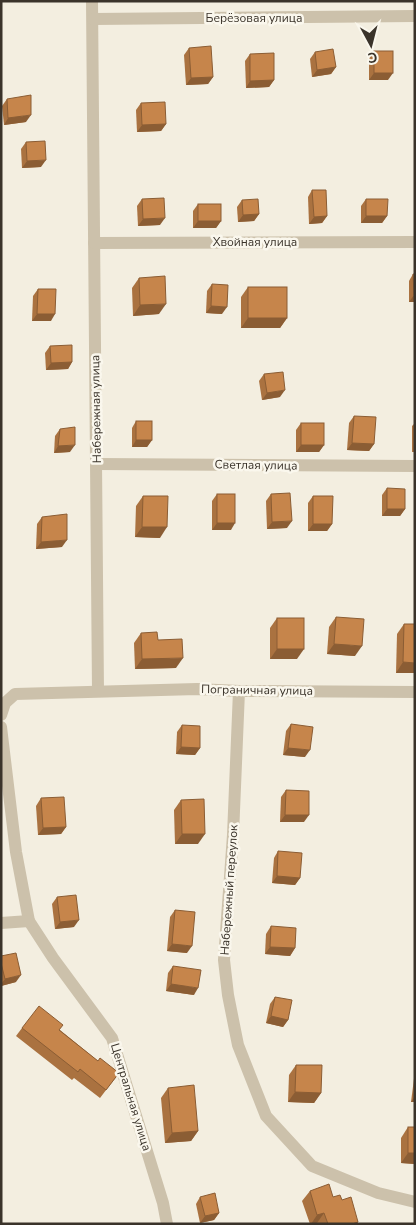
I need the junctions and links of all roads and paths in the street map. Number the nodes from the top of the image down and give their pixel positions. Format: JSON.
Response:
{"nodes":[{"id":1,"x":92,"y":1,"type":"edge"},
{"id":2,"x":415,"y":16,"type":"edge"},
{"id":3,"x":93,"y":19,"type":"junction"},
{"id":4,"x":415,"y":242,"type":"edge"},
{"id":5,"x":94,"y":243,"type":"junction"},
{"id":6,"x":97,"y":464,"type":"junction"},
{"id":7,"x":415,"y":466,"type":"edge"},
{"id":8,"x":98,"y":691,"type":"junction"},
{"id":9,"x":239,"y":691,"type":"junction"},
{"id":10,"x":415,"y":692,"type":"edge"},
{"id":11,"x":1,"y":715,"type":"edge"},
{"id":12,"x":1,"y":727,"type":"edge"},
{"id":13,"x":29,"y":921,"type":"junction"},
{"id":14,"x":1,"y":923,"type":"edge"},
{"id":15,"x":415,"y":1202,"type":"edge"},
{"id":16,"x":167,"y":1224,"type":"edge"}],
"edges":[{"from":1,"to":3,"type":"street","name":"Набережная улица"},
{"from":2,"to":3,"type":"street","name":"Берёзовая улица"},
{"from":3,"to":5,"type":"street","name":"Набережная улица"},
{"from":4,"to":5,"type":"street","name":"Хвойная улица"},
{"from":5,"to":6,"type":"street","name":"Набережная улица"},
{"from":6,"to":7,"type":"street","name":"Светлая улица"},
{"from":6,"to":8,"type":"street","name":"Набережная улица"},
{"from":8,"to":9,"type":"street","name":"Пограничная улица"},
{"from":8,"to":11,"type":"street"},
{"from":9,"to":10,"type":"street","name":"Пограничная улица"},
{"from":9,"to":15,"type":"street","name":"Набережный переулок"},
{"from":12,"to":13,"type":"street"},
{"from":13,"to":14,"type":"street"},
{"from":13,"to":16,"type":"street","name":"Центральная улица"}]}
